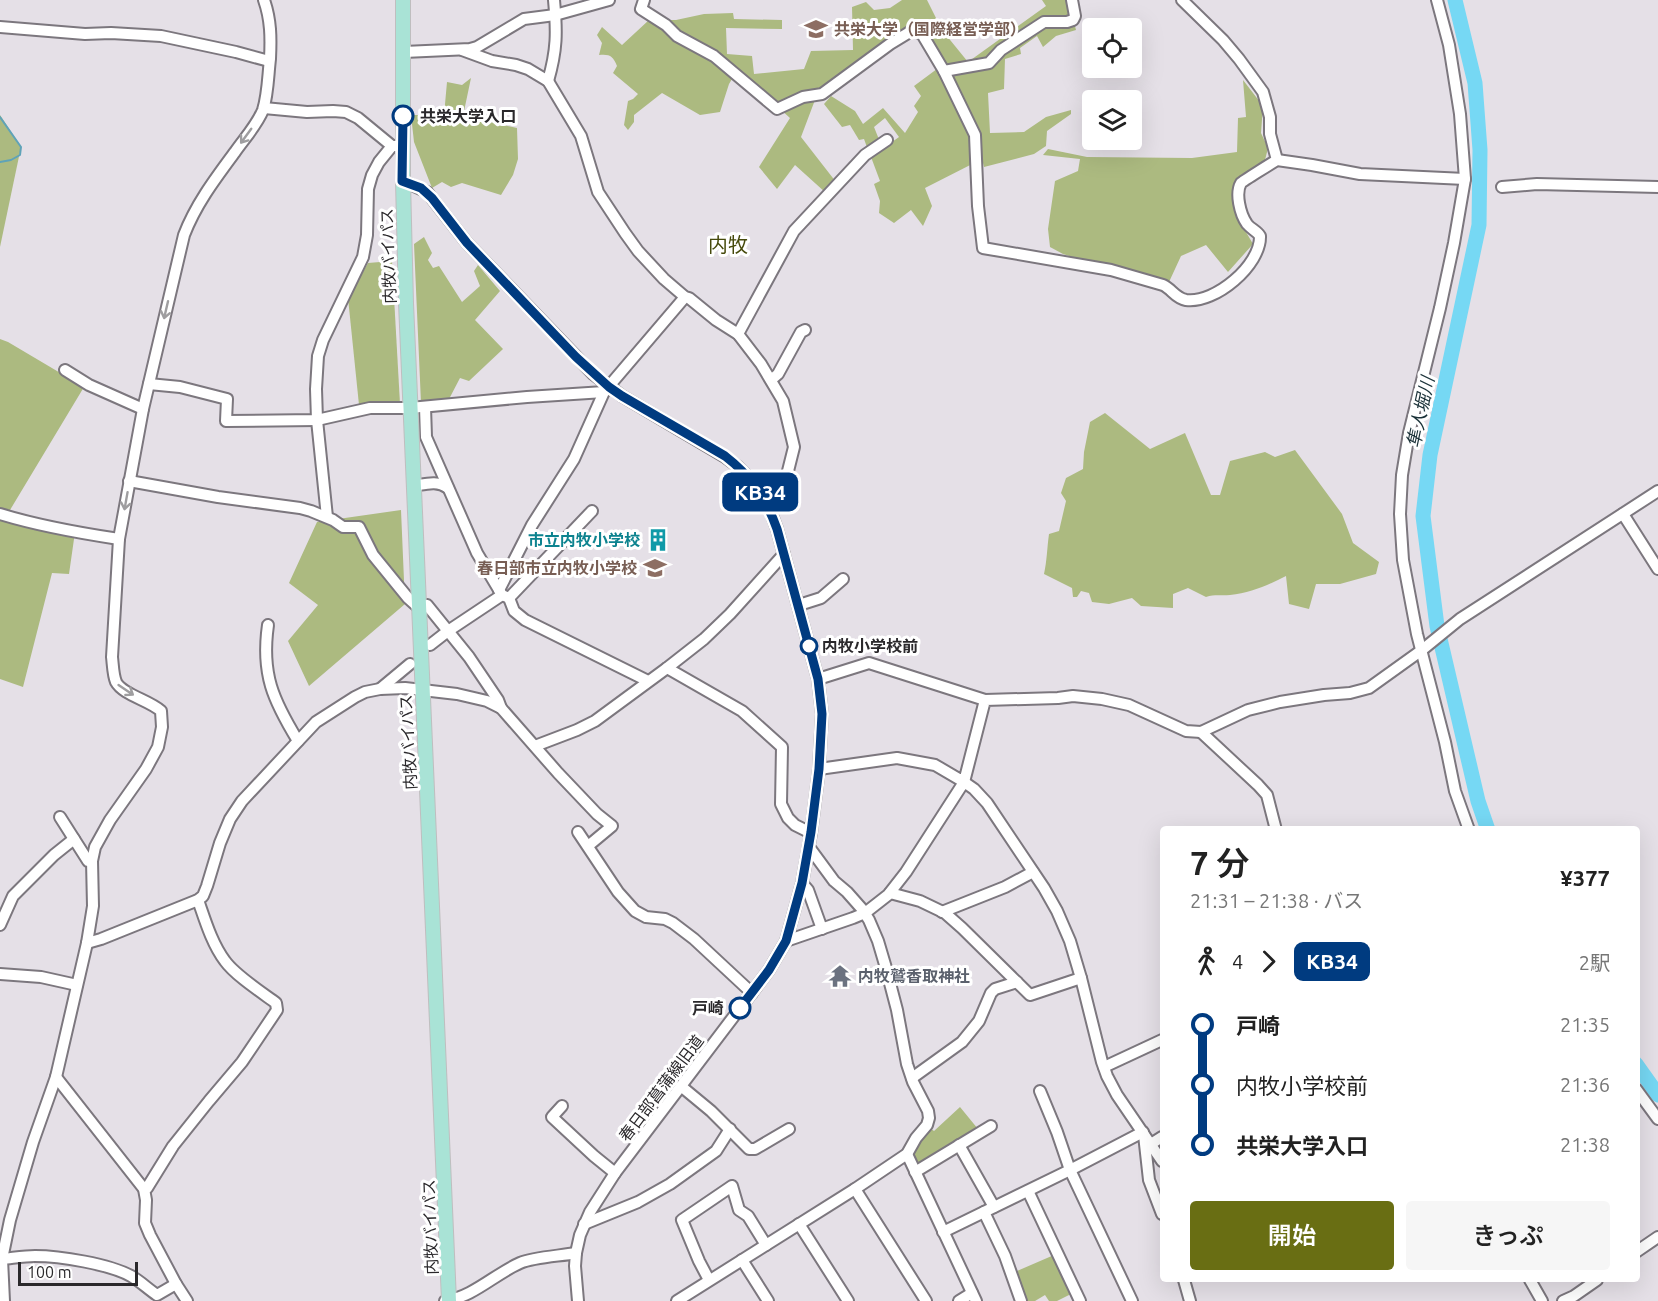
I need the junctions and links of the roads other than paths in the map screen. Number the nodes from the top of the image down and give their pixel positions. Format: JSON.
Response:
{"nodes":[{"id":1,"x":264,"y":0,"type":"edge"},
{"id":2,"x":403,"y":0,"type":"edge"},
{"id":3,"x":554,"y":0,"type":"edge"},
{"id":4,"x":609,"y":0,"type":"edge"},
{"id":5,"x":644,"y":0,"type":"edge"},
{"id":6,"x":1072,"y":0,"type":"edge"},
{"id":7,"x":1182,"y":0,"type":"edge"},
{"id":8,"x":1437,"y":0,"type":"edge"},
{"id":9,"x":555,"y":15,"type":"junction"},
{"id":10,"x":0,"y":27,"type":"edge"},
{"id":11,"x":462,"y":50,"type":"junction"},
{"id":12,"x":404,"y":52,"type":"junction"},
{"id":13,"x":269,"y":61,"type":"junction"},
{"id":14,"x":944,"y":71,"type":"junction"},
{"id":15,"x":548,"y":81,"type":"junction"},
{"id":16,"x":264,"y":108,"type":"junction"},
{"id":17,"x":887,"y":140,"type":"dead end"},
{"id":18,"x":397,"y":146,"type":"junction"},
{"id":19,"x":1277,"y":160,"type":"junction"},
{"id":20,"x":1465,"y":179,"type":"junction"},
{"id":21,"x":402,"y":181,"type":"junction"},
{"id":22,"x":1502,"y":187,"type":"dead end"},
{"id":23,"x":1658,"y":187,"type":"edge"},
{"id":24,"x":685,"y":297,"type":"junction"},
{"id":25,"x":805,"y":330,"type":"dead end"},
{"id":26,"x":738,"y":334,"type":"junction"},
{"id":27,"x":65,"y":370,"type":"dead end"},
{"id":28,"x":771,"y":380,"type":"junction"},
{"id":29,"x":149,"y":384,"type":"junction"},
{"id":30,"x":606,"y":390,"type":"junction"},
{"id":31,"x":417,"y":407,"type":"junction"},
{"id":32,"x":143,"y":409,"type":"junction"},
{"id":33,"x":317,"y":420,"type":"junction"},
{"id":34,"x":129,"y":481,"type":"junction"},
{"id":35,"x":413,"y":486,"type":"junction"},
{"id":36,"x":448,"y":488,"type":"junction"},
{"id":37,"x":1658,"y":491,"type":"edge"},
{"id":38,"x":770,"y":510,"type":"junction"},
{"id":39,"x":592,"y":511,"type":"dead end"},
{"id":40,"x":0,"y":514,"type":"edge"},
{"id":41,"x":1623,"y":514,"type":"junction"},
{"id":42,"x":327,"y":518,"type":"junction"},
{"id":43,"x":119,"y":539,"type":"junction"},
{"id":44,"x":784,"y":554,"type":"junction"},
{"id":45,"x":1658,"y":569,"type":"edge"},
{"id":46,"x":843,"y":579,"type":"dead end"},
{"id":47,"x":503,"y":594,"type":"junction"},
{"id":48,"x":799,"y":605,"type":"junction"},
{"id":49,"x":423,"y":606,"type":"junction"},
{"id":50,"x":268,"y":625,"type":"dead end"},
{"id":51,"x":447,"y":631,"type":"junction"},
{"id":52,"x":430,"y":645,"type":"dead end"},
{"id":53,"x":1422,"y":650,"type":"junction"},
{"id":54,"x":410,"y":664,"type":"dead end"},
{"id":55,"x":667,"y":668,"type":"junction"},
{"id":56,"x":818,"y":679,"type":"junction"},
{"id":57,"x":648,"y":681,"type":"junction"},
{"id":58,"x":380,"y":689,"type":"junction"},
{"id":59,"x":423,"y":691,"type":"junction"},
{"id":60,"x":985,"y":700,"type":"junction"},
{"id":61,"x":501,"y":708,"type":"junction"},
{"id":62,"x":1201,"y":732,"type":"junction"},
{"id":63,"x":298,"y":741,"type":"junction"},
{"id":64,"x":535,"y":746,"type":"junction"},
{"id":65,"x":819,"y":769,"type":"junction"},
{"id":66,"x":964,"y":782,"type":"junction"},
{"id":67,"x":60,"y":816,"type":"dead end"},
{"id":68,"x":1275,"y":826,"type":"edge"},
{"id":69,"x":1468,"y":826,"type":"edge"},
{"id":70,"x":578,"y":832,"type":"dead end"},
{"id":71,"x":811,"y":832,"type":"junction"},
{"id":72,"x":74,"y":839,"type":"junction"},
{"id":73,"x":588,"y":846,"type":"junction"},
{"id":74,"x":809,"y":847,"type":"junction"},
{"id":75,"x":92,"y":861,"type":"junction"},
{"id":76,"x":1033,"y":872,"type":"junction"},
{"id":77,"x":802,"y":883,"type":"junction"},
{"id":78,"x":890,"y":893,"type":"junction"},
{"id":79,"x":198,"y":900,"type":"junction"},
{"id":80,"x":942,"y":912,"type":"junction"},
{"id":81,"x":865,"y":913,"type":"junction"},
{"id":82,"x":1,"y":917,"type":"edge"},
{"id":83,"x":822,"y":929,"type":"junction"},
{"id":84,"x":786,"y":941,"type":"junction"},
{"id":85,"x":87,"y":943,"type":"junction"},
{"id":86,"x":0,"y":974,"type":"edge"},
{"id":87,"x":1081,"y":978,"type":"junction"},
{"id":88,"x":1017,"y":982,"type":"junction"},
{"id":89,"x":77,"y":985,"type":"junction"},
{"id":90,"x":752,"y":993,"type":"junction"},
{"id":91,"x":1160,"y":1041,"type":"edge"},
{"id":92,"x":1104,"y":1067,"type":"junction"},
{"id":93,"x":56,"y":1077,"type":"junction"},
{"id":94,"x":912,"y":1078,"type":"junction"},
{"id":95,"x":682,"y":1087,"type":"junction"},
{"id":96,"x":1040,"y":1091,"type":"dead end"},
{"id":97,"x":1640,"y":1094,"type":"edge"},
{"id":98,"x":562,"y":1106,"type":"dead end"},
{"id":99,"x":1658,"y":1119,"type":"edge"},
{"id":100,"x":991,"y":1126,"type":"dead end"},
{"id":101,"x":730,"y":1129,"type":"junction"},
{"id":102,"x":789,"y":1129,"type":"dead end"},
{"id":103,"x":1143,"y":1132,"type":"junction"},
{"id":104,"x":1160,"y":1138,"type":"edge"},
{"id":105,"x":1151,"y":1144,"type":"junction"},
{"id":106,"x":959,"y":1145,"type":"junction"},
{"id":107,"x":906,"y":1154,"type":"junction"},
{"id":108,"x":1160,"y":1158,"type":"edge"},
{"id":109,"x":1070,"y":1170,"type":"junction"},
{"id":110,"x":915,"y":1172,"type":"junction"},
{"id":111,"x":615,"y":1173,"type":"junction"},
{"id":112,"x":855,"y":1189,"type":"junction"},
{"id":113,"x":144,"y":1190,"type":"junction"},
{"id":114,"x":1029,"y":1191,"type":"junction"},
{"id":115,"x":1160,"y":1209,"type":"edge"},
{"id":116,"x":989,"y":1210,"type":"junction"},
{"id":117,"x":584,"y":1224,"type":"junction"},
{"id":118,"x":799,"y":1224,"type":"junction"},
{"id":119,"x":943,"y":1232,"type":"junction"},
{"id":120,"x":1658,"y":1237,"type":"edge"},
{"id":121,"x":766,"y":1245,"type":"junction"},
{"id":122,"x":1640,"y":1249,"type":"edge"},
{"id":123,"x":576,"y":1253,"type":"junction"},
{"id":124,"x":2,"y":1259,"type":"junction"},
{"id":125,"x":742,"y":1260,"type":"junction"},
{"id":126,"x":709,"y":1280,"type":"junction"},
{"id":127,"x":1185,"y":1282,"type":"edge"},
{"id":128,"x":1531,"y":1282,"type":"edge"},
{"id":129,"x":1594,"y":1282,"type":"edge"},
{"id":130,"x":176,"y":1284,"type":"junction"},
{"id":131,"x":974,"y":1297,"type":"edge"},
{"id":132,"x":681,"y":1300,"type":"edge"},
{"id":133,"x":4,"y":1301,"type":"edge"},
{"id":134,"x":187,"y":1301,"type":"edge"},
{"id":135,"x":448,"y":1301,"type":"edge"},
{"id":136,"x":578,"y":1301,"type":"edge"},
{"id":137,"x":768,"y":1301,"type":"edge"},
{"id":138,"x":848,"y":1301,"type":"edge"},
{"id":139,"x":926,"y":1301,"type":"edge"},
{"id":140,"x":959,"y":1301,"type":"edge"},
{"id":141,"x":1021,"y":1301,"type":"edge"},
{"id":142,"x":1080,"y":1301,"type":"edge"},
{"id":143,"x":1132,"y":1301,"type":"edge"},
{"id":144,"x":1190,"y":1301,"type":"edge"},
{"id":145,"x":1542,"y":1301,"type":"edge"},
{"id":146,"x":1563,"y":1301,"type":"edge"}],
"edges":[{"from":1,"to":13,"type":"street"},
{"from":2,"to":12,"type":"main road","name":"内牧バイパス"},
{"from":3,"to":9,"type":"street"},
{"from":4,"to":9,"type":"street"},
{"from":5,"to":14,"type":"street"},
{"from":6,"to":14,"type":"street"},
{"from":7,"to":19,"type":"street"},
{"from":8,"to":20,"type":"street"},
{"from":9,"to":11,"type":"street"},
{"from":9,"to":15,"type":"street"},
{"from":10,"to":13,"type":"street"},
{"from":11,"to":12,"type":"street"},
{"from":11,"to":15,"type":"street"},
{"from":12,"to":18,"type":"main road","name":"内牧バイパス"},
{"from":13,"to":16,"type":"street"},
{"from":14,"to":19,"type":"street"},
{"from":15,"to":24,"type":"street"},
{"from":16,"to":18,"type":"street"},
{"from":16,"to":29,"type":"street","one_way":true},
{"from":17,"to":26,"type":"street"},
{"from":18,"to":21,"type":"main road","name":"内牧バイパス"},
{"from":18,"to":33,"type":"street"},
{"from":19,"to":20,"type":"street"},
{"from":20,"to":53,"type":"street"},
{"from":21,"to":30,"type":"street","name":"春日部菖蒲線旧道"},
{"from":21,"to":31,"type":"main road","name":"内牧バイパス"},
{"from":22,"to":23,"type":"street"},
{"from":24,"to":26,"type":"street"},
{"from":24,"to":30,"type":"street"},
{"from":25,"to":28,"type":"street"},
{"from":26,"to":28,"type":"street"},
{"from":27,"to":32,"type":"street"},
{"from":28,"to":38,"type":"street"},
{"from":29,"to":32,"type":"street"},
{"from":29,"to":33,"type":"street"},
{"from":30,"to":31,"type":"street"},
{"from":30,"to":38,"type":"street","name":"春日部菖蒲線旧道"},
{"from":30,"to":47,"type":"street"},
{"from":31,"to":33,"type":"street"},
{"from":31,"to":35,"type":"main road","name":"内牧バイパス"},
{"from":31,"to":36,"type":"street"},
{"from":32,"to":34,"type":"street"},
{"from":33,"to":42,"type":"street"},
{"from":34,"to":42,"type":"street"},
{"from":34,"to":43,"type":"street","one_way":true},
{"from":35,"to":36,"type":"street"},
{"from":35,"to":49,"type":"main road","name":"内牧バイパス"},
{"from":36,"to":47,"type":"street"},
{"from":37,"to":41,"type":"street"},
{"from":38,"to":44,"type":"street","name":"春日部菖蒲線旧道"},
{"from":39,"to":47,"type":"street"},
{"from":40,"to":43,"type":"street"},
{"from":41,"to":45,"type":"street"},
{"from":41,"to":53,"type":"street"},
{"from":42,"to":49,"type":"street"},
{"from":43,"to":75,"type":"street","one_way":true},
{"from":44,"to":48,"type":"street","name":"春日部菖蒲線旧道"},
{"from":44,"to":55,"type":"street"},
{"from":46,"to":48,"type":"street"},
{"from":47,"to":51,"type":"street"},
{"from":47,"to":57,"type":"street"},
{"from":48,"to":56,"type":"street","name":"春日部菖蒲線旧道"},
{"from":49,"to":51,"type":"street"},
{"from":49,"to":59,"type":"main road","name":"内牧バイパス"},
{"from":50,"to":63,"type":"street"},
{"from":51,"to":52,"type":"street"},
{"from":51,"to":61,"type":"street"},
{"from":53,"to":62,"type":"street"},
{"from":53,"to":69,"type":"street"},
{"from":54,"to":58,"type":"street"},
{"from":55,"to":57,"type":"street"},
{"from":55,"to":71,"type":"street"},
{"from":56,"to":60,"type":"street"},
{"from":56,"to":65,"type":"street","name":"春日部菖蒲線旧道"},
{"from":57,"to":64,"type":"street"},
{"from":58,"to":59,"type":"street"},
{"from":58,"to":63,"type":"street"},
{"from":59,"to":61,"type":"street"},
{"from":59,"to":135,"type":"main road","name":"内牧バイパス"},
{"from":60,"to":62,"type":"street"},
{"from":60,"to":66,"type":"street"},
{"from":61,"to":64,"type":"street"},
{"from":62,"to":68,"type":"street"},
{"from":63,"to":79,"type":"street"},
{"from":64,"to":73,"type":"street"},
{"from":65,"to":66,"type":"street"},
{"from":65,"to":71,"type":"street","name":"春日部菖蒲線旧道"},
{"from":66,"to":76,"type":"street"},
{"from":66,"to":78,"type":"street"},
{"from":67,"to":72,"type":"street"},
{"from":70,"to":73,"type":"street"},
{"from":71,"to":74,"type":"street","name":"春日部菖蒲線旧道"},
{"from":72,"to":75,"type":"street"},
{"from":72,"to":82,"type":"street"},
{"from":73,"to":90,"type":"street"},
{"from":74,"to":77,"type":"street","name":"春日部菖蒲線旧道"},
{"from":74,"to":81,"type":"street"},
{"from":75,"to":85,"type":"street"},
{"from":76,"to":80,"type":"street"},
{"from":76,"to":87,"type":"street"},
{"from":77,"to":83,"type":"street"},
{"from":77,"to":84,"type":"street","name":"春日部菖蒲線旧道"},
{"from":78,"to":80,"type":"street"},
{"from":78,"to":81,"type":"street"},
{"from":79,"to":85,"type":"street"},
{"from":79,"to":113,"type":"street"},
{"from":80,"to":88,"type":"street"},
{"from":81,"to":83,"type":"street"},
{"from":81,"to":94,"type":"street"},
{"from":83,"to":84,"type":"street"},
{"from":84,"to":90,"type":"street","name":"春日部菖蒲線旧道"},
{"from":85,"to":89,"type":"street"},
{"from":86,"to":89,"type":"street"},
{"from":87,"to":88,"type":"street"},
{"from":87,"to":92,"type":"street"},
{"from":88,"to":94,"type":"street"},
{"from":89,"to":93,"type":"street"},
{"from":90,"to":95,"type":"street","name":"春日部菖蒲線旧道"},
{"from":91,"to":92,"type":"street"},
{"from":92,"to":103,"type":"street"},
{"from":93,"to":113,"type":"street"},
{"from":93,"to":124,"type":"street"},
{"from":94,"to":107,"type":"street"},
{"from":95,"to":101,"type":"street"},
{"from":95,"to":111,"type":"street","name":"春日部菖蒲線旧道"},
{"from":96,"to":109,"type":"street"},
{"from":97,"to":99,"type":"street"},
{"from":98,"to":111,"type":"street"},
{"from":100,"to":106,"type":"street"},
{"from":101,"to":102,"type":"street"},
{"from":101,"to":117,"type":"street"},
{"from":103,"to":105,"type":"street"},
{"from":103,"to":109,"type":"street"},
{"from":103,"to":115,"type":"street"},
{"from":104,"to":105,"type":"street"},
{"from":105,"to":108,"type":"street"},
{"from":106,"to":110,"type":"street"},
{"from":106,"to":116,"type":"street"},
{"from":107,"to":110,"type":"street"},
{"from":107,"to":112,"type":"street"},
{"from":109,"to":114,"type":"street"},
{"from":109,"to":143,"type":"street"},
{"from":110,"to":119,"type":"street"},
{"from":111,"to":117,"type":"street","name":"春日部菖蒲線旧道"},
{"from":112,"to":118,"type":"street"},
{"from":112,"to":139,"type":"street"},
{"from":113,"to":130,"type":"street"},
{"from":114,"to":116,"type":"street"},
{"from":114,"to":142,"type":"street"},
{"from":116,"to":119,"type":"street"},
{"from":116,"to":141,"type":"street"},
{"from":117,"to":123,"type":"street","name":"春日部菖蒲線旧道"},
{"from":118,"to":121,"type":"street"},
{"from":118,"to":138,"type":"street"},
{"from":119,"to":131,"type":"street"},
{"from":120,"to":122,"type":"street"},
{"from":121,"to":125,"type":"street"},
{"from":121,"to":126,"type":"street"},
{"from":123,"to":135,"type":"street"},
{"from":123,"to":136,"type":"street","name":"春日部菖蒲線旧道"},
{"from":124,"to":130,"type":"street"},
{"from":124,"to":133,"type":"street"},
{"from":125,"to":126,"type":"street"},
{"from":125,"to":137,"type":"street"},
{"from":126,"to":132,"type":"street"},
{"from":127,"to":144,"type":"street"},
{"from":128,"to":145,"type":"street"},
{"from":129,"to":146,"type":"street"},
{"from":130,"to":134,"type":"street"},
{"from":131,"to":140,"type":"street"}]}
